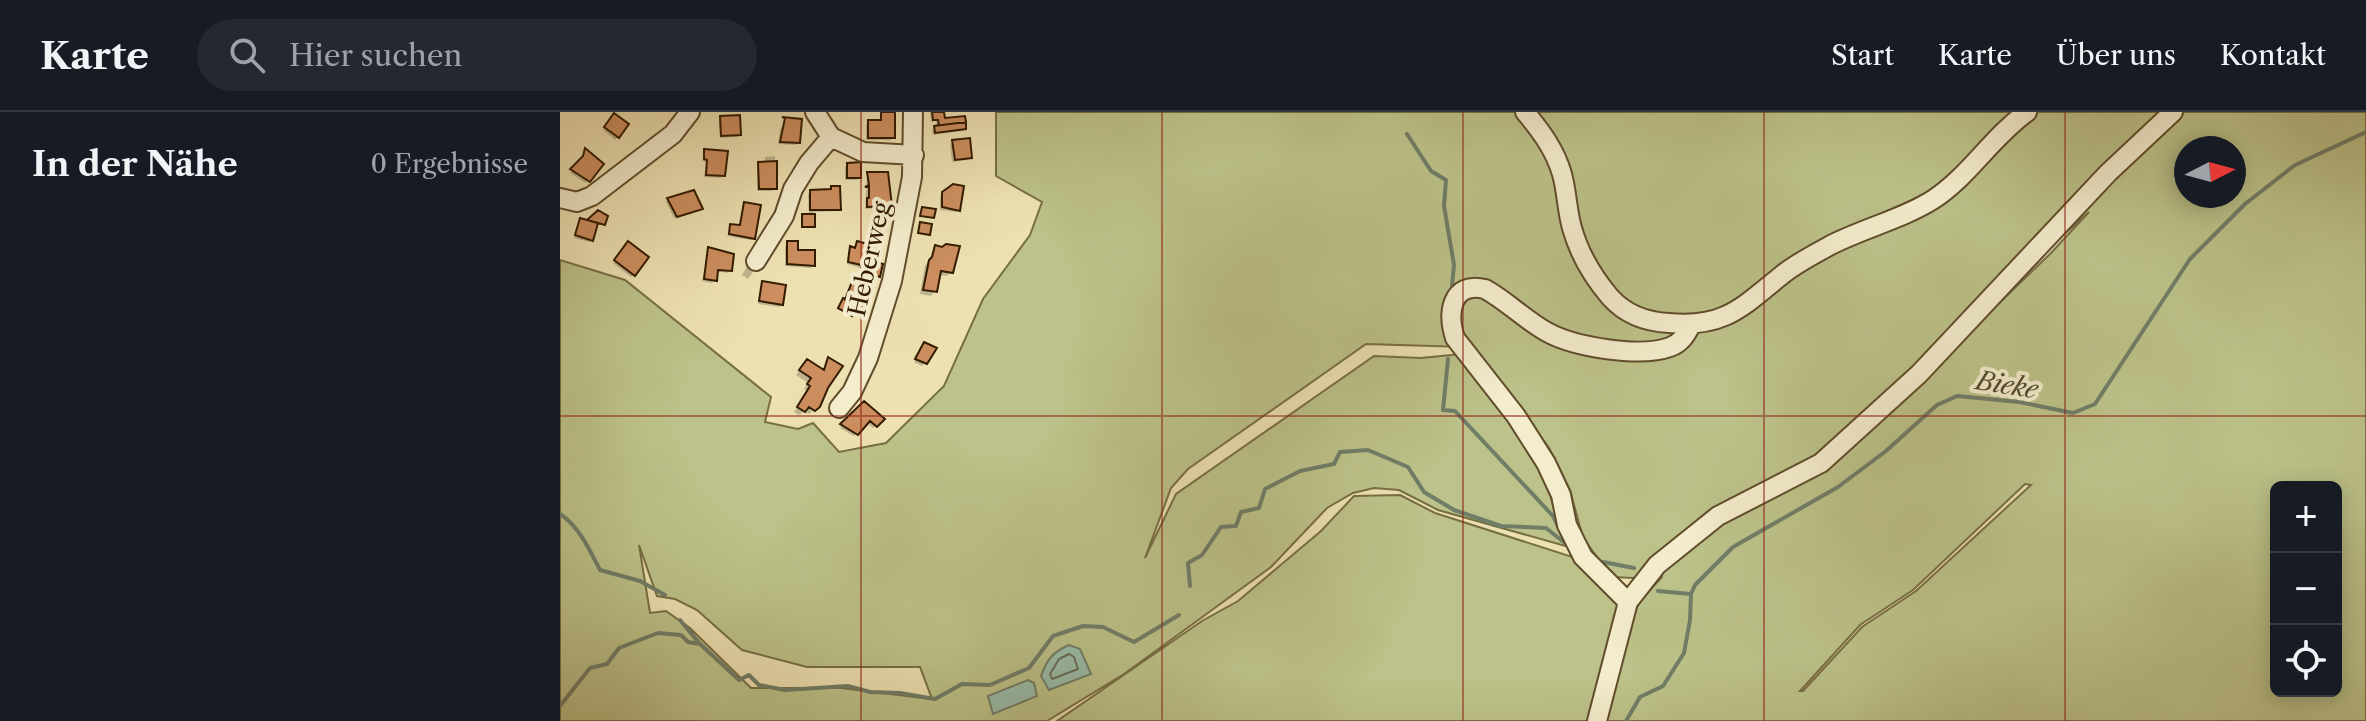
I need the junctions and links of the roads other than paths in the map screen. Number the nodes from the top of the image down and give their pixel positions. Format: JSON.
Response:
{"nodes":[{"id":1,"x":690,"y":112,"type":"edge"},
{"id":2,"x":815,"y":112,"type":"edge"},
{"id":3,"x":913,"y":112,"type":"edge"},
{"id":4,"x":1525,"y":112,"type":"edge"},
{"id":5,"x":2027,"y":112,"type":"edge"},
{"id":6,"x":2173,"y":112,"type":"edge"},
{"id":7,"x":831,"y":137,"type":"junction"},
{"id":8,"x":914,"y":155,"type":"junction"},
{"id":9,"x":560,"y":198,"type":"edge"},
{"id":10,"x":756,"y":261,"type":"dead end"},
{"id":11,"x":1691,"y":325,"type":"junction"},
{"id":12,"x":839,"y":408,"type":"dead end"},
{"id":13,"x":1628,"y":602,"type":"junction"},
{"id":14,"x":1597,"y":721,"type":"edge"}],
"edges":[{"from":1,"to":9,"type":"street"},
{"from":2,"to":7,"type":"street"},
{"from":3,"to":8,"type":"street","name":"Heberweg"},
{"from":4,"to":11,"type":"street"},
{"from":5,"to":11,"type":"street"},
{"from":6,"to":13,"type":"street"},
{"from":7,"to":8,"type":"street"},
{"from":7,"to":10,"type":"street"},
{"from":8,"to":12,"type":"street","name":"Heberweg"},
{"from":11,"to":13,"type":"street"},
{"from":13,"to":14,"type":"street"}]}
